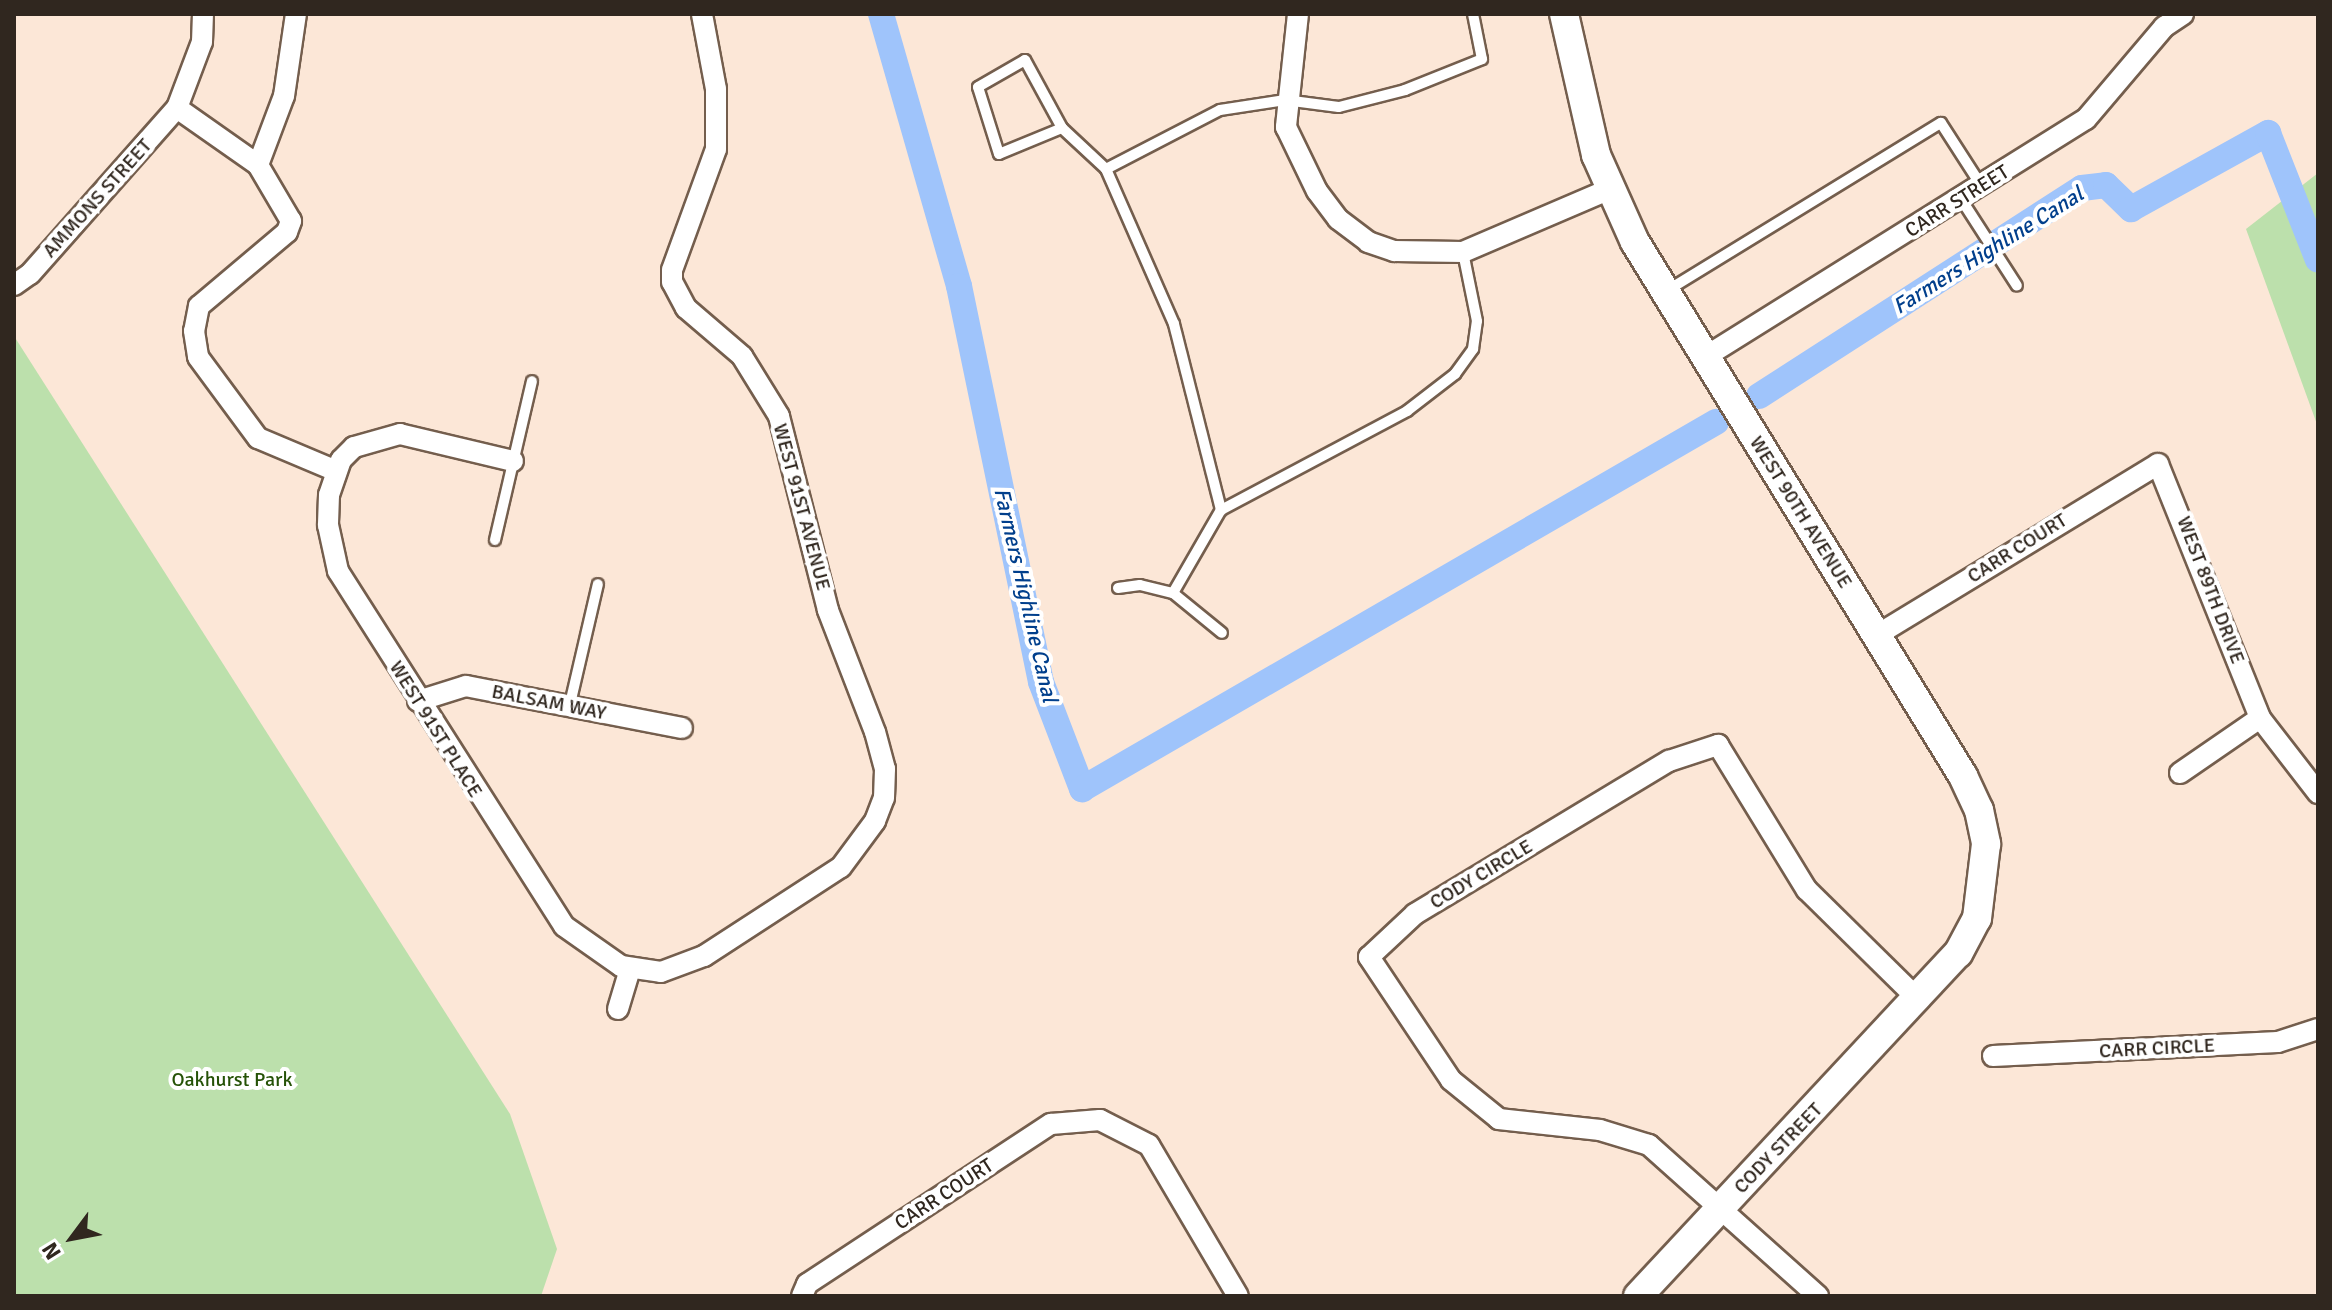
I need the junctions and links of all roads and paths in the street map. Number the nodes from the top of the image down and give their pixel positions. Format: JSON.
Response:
{"nodes":[{"id":1,"x":203,"y":14,"type":"edge"},
{"id":2,"x":296,"y":14,"type":"edge"},
{"id":3,"x":702,"y":14,"type":"edge"},
{"id":4,"x":1298,"y":14,"type":"edge"},
{"id":5,"x":1473,"y":14,"type":"edge"},
{"id":6,"x":1564,"y":14,"type":"edge"},
{"id":7,"x":2183,"y":14,"type":"edge"},
{"id":8,"x":1285,"y":100,"type":"junction"},
{"id":9,"x":177,"y":108,"type":"junction"},
{"id":10,"x":1062,"y":128,"type":"junction"},
{"id":11,"x":258,"y":165,"type":"junction"},
{"id":12,"x":1106,"y":169,"type":"junction"},
{"id":13,"x":1981,"y":185,"type":"junction"},
{"id":14,"x":1610,"y":189,"type":"junction"},
{"id":15,"x":1961,"y":199,"type":"junction"},
{"id":16,"x":1463,"y":252,"type":"junction"},
{"id":17,"x":14,"y":285,"type":"edge"},
{"id":18,"x":2017,"y":286,"type":"dead end"},
{"id":19,"x":1665,"y":292,"type":"junction"},
{"id":20,"x":1705,"y":357,"type":"junction"},
{"id":21,"x":532,"y":381,"type":"dead end"},
{"id":22,"x":513,"y":461,"type":"junction"},
{"id":23,"x":2158,"y":464,"type":"joint"},
{"id":24,"x":336,"y":471,"type":"junction"},
{"id":25,"x":1221,"y":510,"type":"junction"},
{"id":26,"x":495,"y":540,"type":"dead end"},
{"id":27,"x":598,"y":584,"type":"dead end"},
{"id":28,"x":1118,"y":588,"type":"dead end"},
{"id":29,"x":1173,"y":593,"type":"junction"},
{"id":30,"x":1222,"y":633,"type":"dead end"},
{"id":31,"x":1877,"y":635,"type":"junction"},
{"id":32,"x":418,"y":701,"type":"junction"},
{"id":33,"x":570,"y":704,"type":"junction"},
{"id":34,"x":2260,"y":718,"type":"junction"},
{"id":35,"x":682,"y":728,"type":"dead end"},
{"id":36,"x":2180,"y":773,"type":"dead end"},
{"id":37,"x":2318,"y":793,"type":"edge"},
{"id":38,"x":630,"y":969,"type":"junction"},
{"id":39,"x":1919,"y":1000,"type":"junction"},
{"id":40,"x":618,"y":1009,"type":"dead end"},
{"id":41,"x":2318,"y":1029,"type":"edge"},
{"id":42,"x":1993,"y":1056,"type":"dead end"},
{"id":43,"x":1720,"y":1208,"type":"junction"},
{"id":44,"x":802,"y":1296,"type":"edge"},
{"id":45,"x":1238,"y":1296,"type":"edge"},
{"id":46,"x":1638,"y":1296,"type":"edge"},
{"id":47,"x":1818,"y":1296,"type":"edge"}],
"edges":[{"from":1,"to":9,"type":"street","name":"AMMONS STREET"},
{"from":2,"to":11,"type":"street"},
{"from":3,"to":38,"type":"street","name":"WEST 91ST AVENUE"},
{"from":4,"to":8,"type":"street"},
{"from":5,"to":8,"type":"lane"},
{"from":6,"to":14,"type":"street","name":"WEST 90TH AVENUE"},
{"from":7,"to":13,"type":"street","name":"CARR STREET"},
{"from":8,"to":12,"type":"lane"},
{"from":8,"to":16,"type":"street"},
{"from":9,"to":11,"type":"street"},
{"from":9,"to":17,"type":"street","name":"AMMONS STREET"},
{"from":10,"to":10,"type":"lane"},
{"from":10,"to":12,"type":"lane"},
{"from":11,"to":24,"type":"street"},
{"from":12,"to":25,"type":"lane"},
{"from":13,"to":15,"type":"street","name":"CARR STREET"},
{"from":13,"to":19,"type":"lane"},
{"from":14,"to":16,"type":"street"},
{"from":14,"to":19,"type":"street","name":"WEST 90TH AVENUE"},
{"from":15,"to":18,"type":"lane"},
{"from":15,"to":20,"type":"street","name":"CARR STREET"},
{"from":16,"to":25,"type":"lane"},
{"from":19,"to":20,"type":"street","name":"WEST 90TH AVENUE"},
{"from":20,"to":31,"type":"street","name":"WEST 90TH AVENUE"},
{"from":21,"to":22,"type":"lane"},
{"from":22,"to":24,"type":"street"},
{"from":22,"to":26,"type":"lane"},
{"from":23,"to":31,"type":"street","name":"CARR COURT"},
{"from":23,"to":34,"type":"street","name":"WEST 89TH DRIVE"},
{"from":24,"to":32,"type":"street","name":"WEST 91ST PLACE"},
{"from":25,"to":29,"type":"lane"},
{"from":27,"to":33,"type":"lane"},
{"from":28,"to":29,"type":"lane"},
{"from":29,"to":30,"type":"lane"},
{"from":31,"to":39,"type":"street","name":"WEST 90TH AVENUE"},
{"from":32,"to":33,"type":"street","name":"BALSAM WAY"},
{"from":32,"to":38,"type":"street","name":"WEST 91ST PLACE"},
{"from":33,"to":35,"type":"street","name":"BALSAM WAY"},
{"from":34,"to":36,"type":"street"},
{"from":34,"to":37,"type":"street","name":"WEST 89TH DRIVE"},
{"from":38,"to":40,"type":"street"},
{"from":39,"to":43,"type":"street","name":"CODY STREET"},
{"from":39,"to":43,"type":"street","name":"CODY CIRCLE"},
{"from":41,"to":42,"type":"street","name":"CARR CIRCLE"},
{"from":43,"to":46,"type":"street","name":"CODY STREET"},
{"from":43,"to":47,"type":"street"},
{"from":44,"to":45,"type":"street","name":"CARR COURT"}]}
